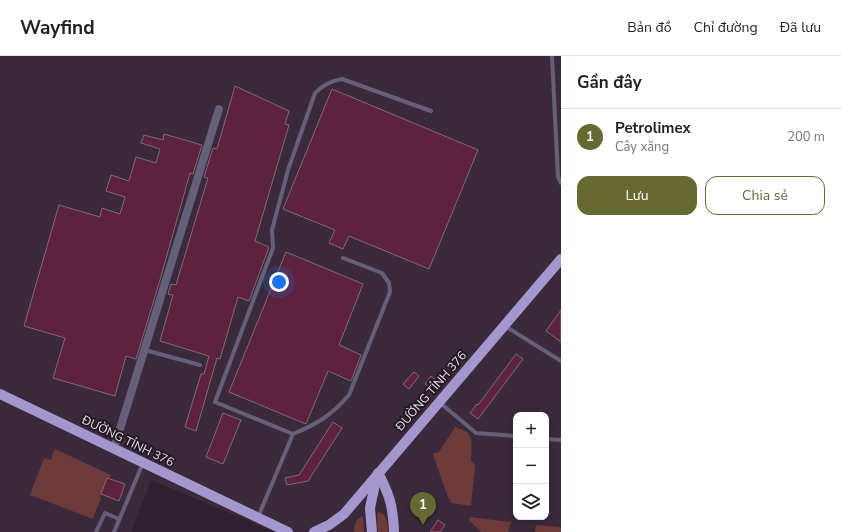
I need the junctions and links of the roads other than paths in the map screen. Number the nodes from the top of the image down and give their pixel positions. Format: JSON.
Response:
{"nodes":[{"id":1,"x":552,"y":56,"type":"edge"},
{"id":2,"x":219,"y":110,"type":"dead end"},
{"id":3,"x":431,"y":110,"type":"dead end"},
{"id":4,"x":561,"y":183,"type":"edge"},
{"id":5,"x":343,"y":258,"type":"dead end"},
{"id":6,"x":560,"y":263,"type":"edge"},
{"id":7,"x":504,"y":326,"type":"junction"},
{"id":8,"x":144,"y":350,"type":"junction"},
{"id":9,"x":561,"y":361,"type":"edge"},
{"id":10,"x":200,"y":365,"type":"dead end"},
{"id":11,"x":0,"y":394,"type":"edge"},
{"id":12,"x":439,"y":402,"type":"junction"},
{"id":13,"x":293,"y":434,"type":"junction"},
{"id":14,"x":513,"y":436,"type":"edge"},
{"id":15,"x":549,"y":439,"type":"edge"},
{"id":16,"x":561,"y":440,"type":"edge"},
{"id":17,"x":114,"y":448,"type":"junction"},
{"id":18,"x":143,"y":463,"type":"junction"},
{"id":19,"x":378,"y":473,"type":"junction"},
{"id":20,"x":258,"y":517,"type":"junction"},
{"id":21,"x":119,"y":519,"type":"junction"},
{"id":22,"x":96,"y":532,"type":"edge"},
{"id":23,"x":114,"y":532,"type":"edge"},
{"id":24,"x":288,"y":532,"type":"edge"},
{"id":25,"x":314,"y":532,"type":"edge"},
{"id":26,"x":372,"y":532,"type":"edge"},
{"id":27,"x":394,"y":532,"type":"edge"}],
"edges":[{"from":1,"to":4,"type":"lane"},
{"from":2,"to":8,"type":"street"},
{"from":3,"to":13,"type":"lane"},
{"from":5,"to":13,"type":"lane"},
{"from":6,"to":7,"type":"main road","name":"ĐƯỜNG TỈNH 376"},
{"from":7,"to":9,"type":"lane"},
{"from":7,"to":12,"type":"main road","name":"ĐƯỜNG TỈNH 376"},
{"from":8,"to":10,"type":"lane"},
{"from":8,"to":17,"type":"street"},
{"from":11,"to":17,"type":"main road","name":"ĐƯỜNG TỈNH 376"},
{"from":12,"to":14,"type":"lane"},
{"from":12,"to":19,"type":"main road","name":"ĐƯỜNG TỈNH 376"},
{"from":13,"to":20,"type":"lane"},
{"from":15,"to":16,"type":"lane"},
{"from":17,"to":18,"type":"main road","name":"ĐƯỜNG TỈNH 376"},
{"from":18,"to":20,"type":"main road","name":"ĐƯỜNG TỈNH 376"},
{"from":18,"to":21,"type":"lane"},
{"from":19,"to":25,"type":"main road","name":"ĐƯỜNG TỈNH 376"},
{"from":19,"to":26,"type":"main road"},
{"from":19,"to":27,"type":"main road"},
{"from":20,"to":24,"type":"main road","name":"ĐƯỜNG TỈNH 376"},
{"from":21,"to":22,"type":"lane"},
{"from":21,"to":23,"type":"lane"}]}
